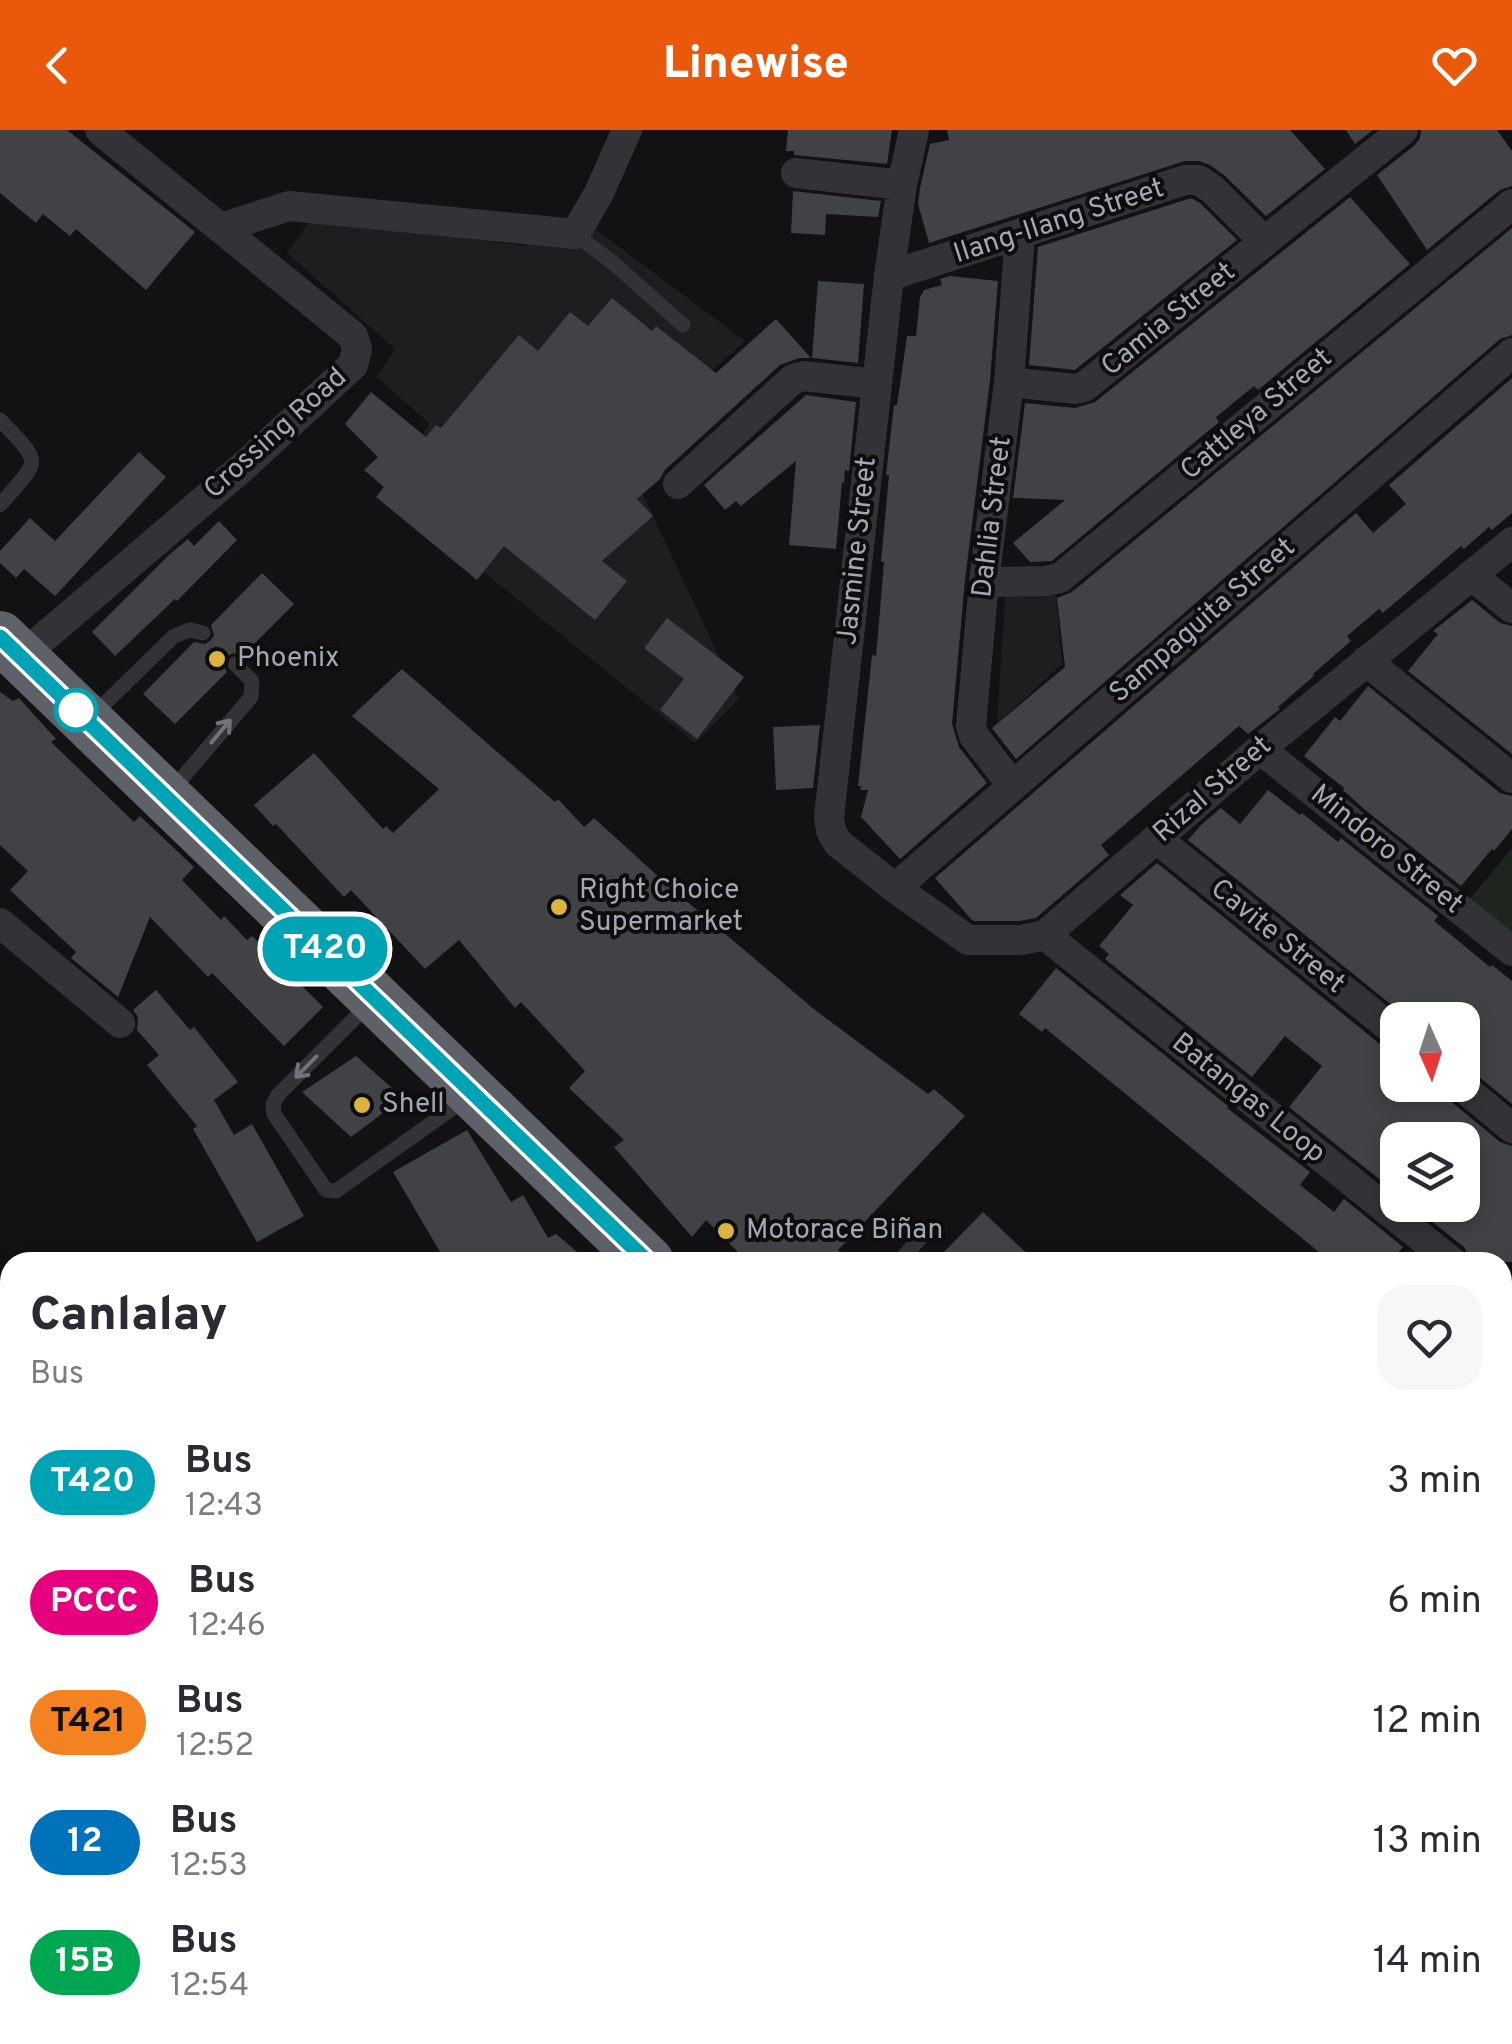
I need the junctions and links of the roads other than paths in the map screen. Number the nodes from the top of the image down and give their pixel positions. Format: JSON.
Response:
{"nodes":[{"id":1,"x":100,"y":130,"type":"edge"},
{"id":2,"x":627,"y":130,"type":"edge"},
{"id":3,"x":914,"y":130,"type":"edge"},
{"id":4,"x":1403,"y":130,"type":"edge"},
{"id":5,"x":796,"y":173,"type":"dead end"},
{"id":6,"x":902,"y":186,"type":"junction"},
{"id":7,"x":1512,"y":204,"type":"edge"},
{"id":8,"x":221,"y":228,"type":"junction"},
{"id":9,"x":575,"y":234,"type":"junction"},
{"id":10,"x":1020,"y":235,"type":"junction"},
{"id":11,"x":1265,"y":242,"type":"junction"},
{"id":12,"x":889,"y":276,"type":"junction"},
{"id":13,"x":683,"y":325,"type":"dead end"},
{"id":14,"x":1512,"y":353,"type":"edge"},
{"id":15,"x":1009,"y":382,"type":"junction"},
{"id":16,"x":877,"y":384,"type":"junction"},
{"id":17,"x":0,"y":420,"type":"edge"},
{"id":18,"x":678,"y":484,"type":"dead end"},
{"id":19,"x":0,"y":504,"type":"edge"},
{"id":20,"x":1512,"y":542,"type":"edge"},
{"id":21,"x":1471,"y":575,"type":"junction"},
{"id":22,"x":984,"y":582,"type":"junction"},
{"id":23,"x":1512,"y":608,"type":"edge"},
{"id":24,"x":202,"y":634,"type":"dead end"},
{"id":25,"x":10,"y":647,"type":"edge"},
{"id":26,"x":1366,"y":661,"type":"junction"},
{"id":27,"x":234,"y":664,"type":"dead end"},
{"id":28,"x":87,"y":721,"type":"junction"},
{"id":29,"x":1260,"y":748,"type":"junction"},
{"id":30,"x":1512,"y":778,"type":"edge"},
{"id":31,"x":1013,"y":786,"type":"junction"},
{"id":32,"x":166,"y":797,"type":"junction"},
{"id":33,"x":1158,"y":839,"type":"junction"},
{"id":34,"x":895,"y":888,"type":"junction"},
{"id":35,"x":0,"y":924,"type":"edge"},
{"id":36,"x":1044,"y":934,"type":"junction"},
{"id":37,"x":1512,"y":951,"type":"edge"},
{"id":38,"x":375,"y":998,"type":"junction"},
{"id":39,"x":1380,"y":1019,"type":"edge"},
{"id":40,"x":120,"y":1023,"type":"dead end"},
{"id":41,"x":474,"y":1092,"type":"junction"},
{"id":42,"x":1480,"y":1102,"type":"edge"},
{"id":43,"x":1512,"y":1128,"type":"edge"},
{"id":44,"x":929,"y":1228,"type":"dead end"},
{"id":45,"x":638,"y":1252,"type":"edge"},
{"id":46,"x":908,"y":1252,"type":"edge"},
{"id":47,"x":1440,"y":1252,"type":"edge"}],
"edges":[{"from":1,"to":8,"type":"street","name":"Crossing Road"},
{"from":2,"to":9,"type":"street"},
{"from":3,"to":6,"type":"street","name":"Jasmine Street"},
{"from":4,"to":11,"type":"street","name":"Camia Street"},
{"from":5,"to":6,"type":"street"},
{"from":6,"to":12,"type":"street","name":"Jasmine Street"},
{"from":7,"to":22,"type":"street","name":"Cattleya Street"},
{"from":8,"to":9,"type":"street"},
{"from":8,"to":25,"type":"street","name":"Crossing Road"},
{"from":9,"to":13,"type":"lane"},
{"from":10,"to":11,"type":"street","name":"Ilang-Ilang Street"},
{"from":10,"to":12,"type":"street","name":"Ilang-Ilang Street"},
{"from":10,"to":15,"type":"street","name":"Dahlia Street"},
{"from":11,"to":15,"type":"street","name":"Camia Street"},
{"from":12,"to":16,"type":"street","name":"Jasmine Street"},
{"from":14,"to":31,"type":"street","name":"Sampaguita Street"},
{"from":15,"to":22,"type":"street","name":"Dahlia Street"},
{"from":16,"to":18,"type":"street"},
{"from":16,"to":34,"type":"street","name":"Jasmine Street"},
{"from":17,"to":19,"type":"lane"},
{"from":20,"to":21,"type":"street","name":"Rizal Street"},
{"from":21,"to":23,"type":"street"},
{"from":21,"to":26,"type":"street","name":"Rizal Street"},
{"from":22,"to":31,"type":"street","name":"Dahlia Street"},
{"from":24,"to":28,"type":"lane"},
{"from":25,"to":28,"type":"highway"},
{"from":26,"to":29,"type":"street","name":"Rizal Street"},
{"from":26,"to":30,"type":"street"},
{"from":32,"to":27,"type":"lane","one_way":true},
{"from":28,"to":32,"type":"highway"},
{"from":29,"to":33,"type":"street","name":"Rizal Street"},
{"from":29,"to":37,"type":"street","name":"Mindoro Street"},
{"from":31,"to":34,"type":"street","name":"Sampaguita Street"},
{"from":32,"to":38,"type":"highway"},
{"from":33,"to":36,"type":"street","name":"Rizal Street"},
{"from":33,"to":39,"type":"street","name":"Cavite Street"},
{"from":34,"to":36,"type":"street"},
{"from":35,"to":40,"type":"street"},
{"from":36,"to":47,"type":"street","name":"Batangas Loop"},
{"from":38,"to":41,"type":"highway"},
{"from":38,"to":41,"type":"lane","one_way":true},
{"from":41,"to":45,"type":"highway"},
{"from":42,"to":43,"type":"street"},
{"from":44,"to":46,"type":"lane"}]}
